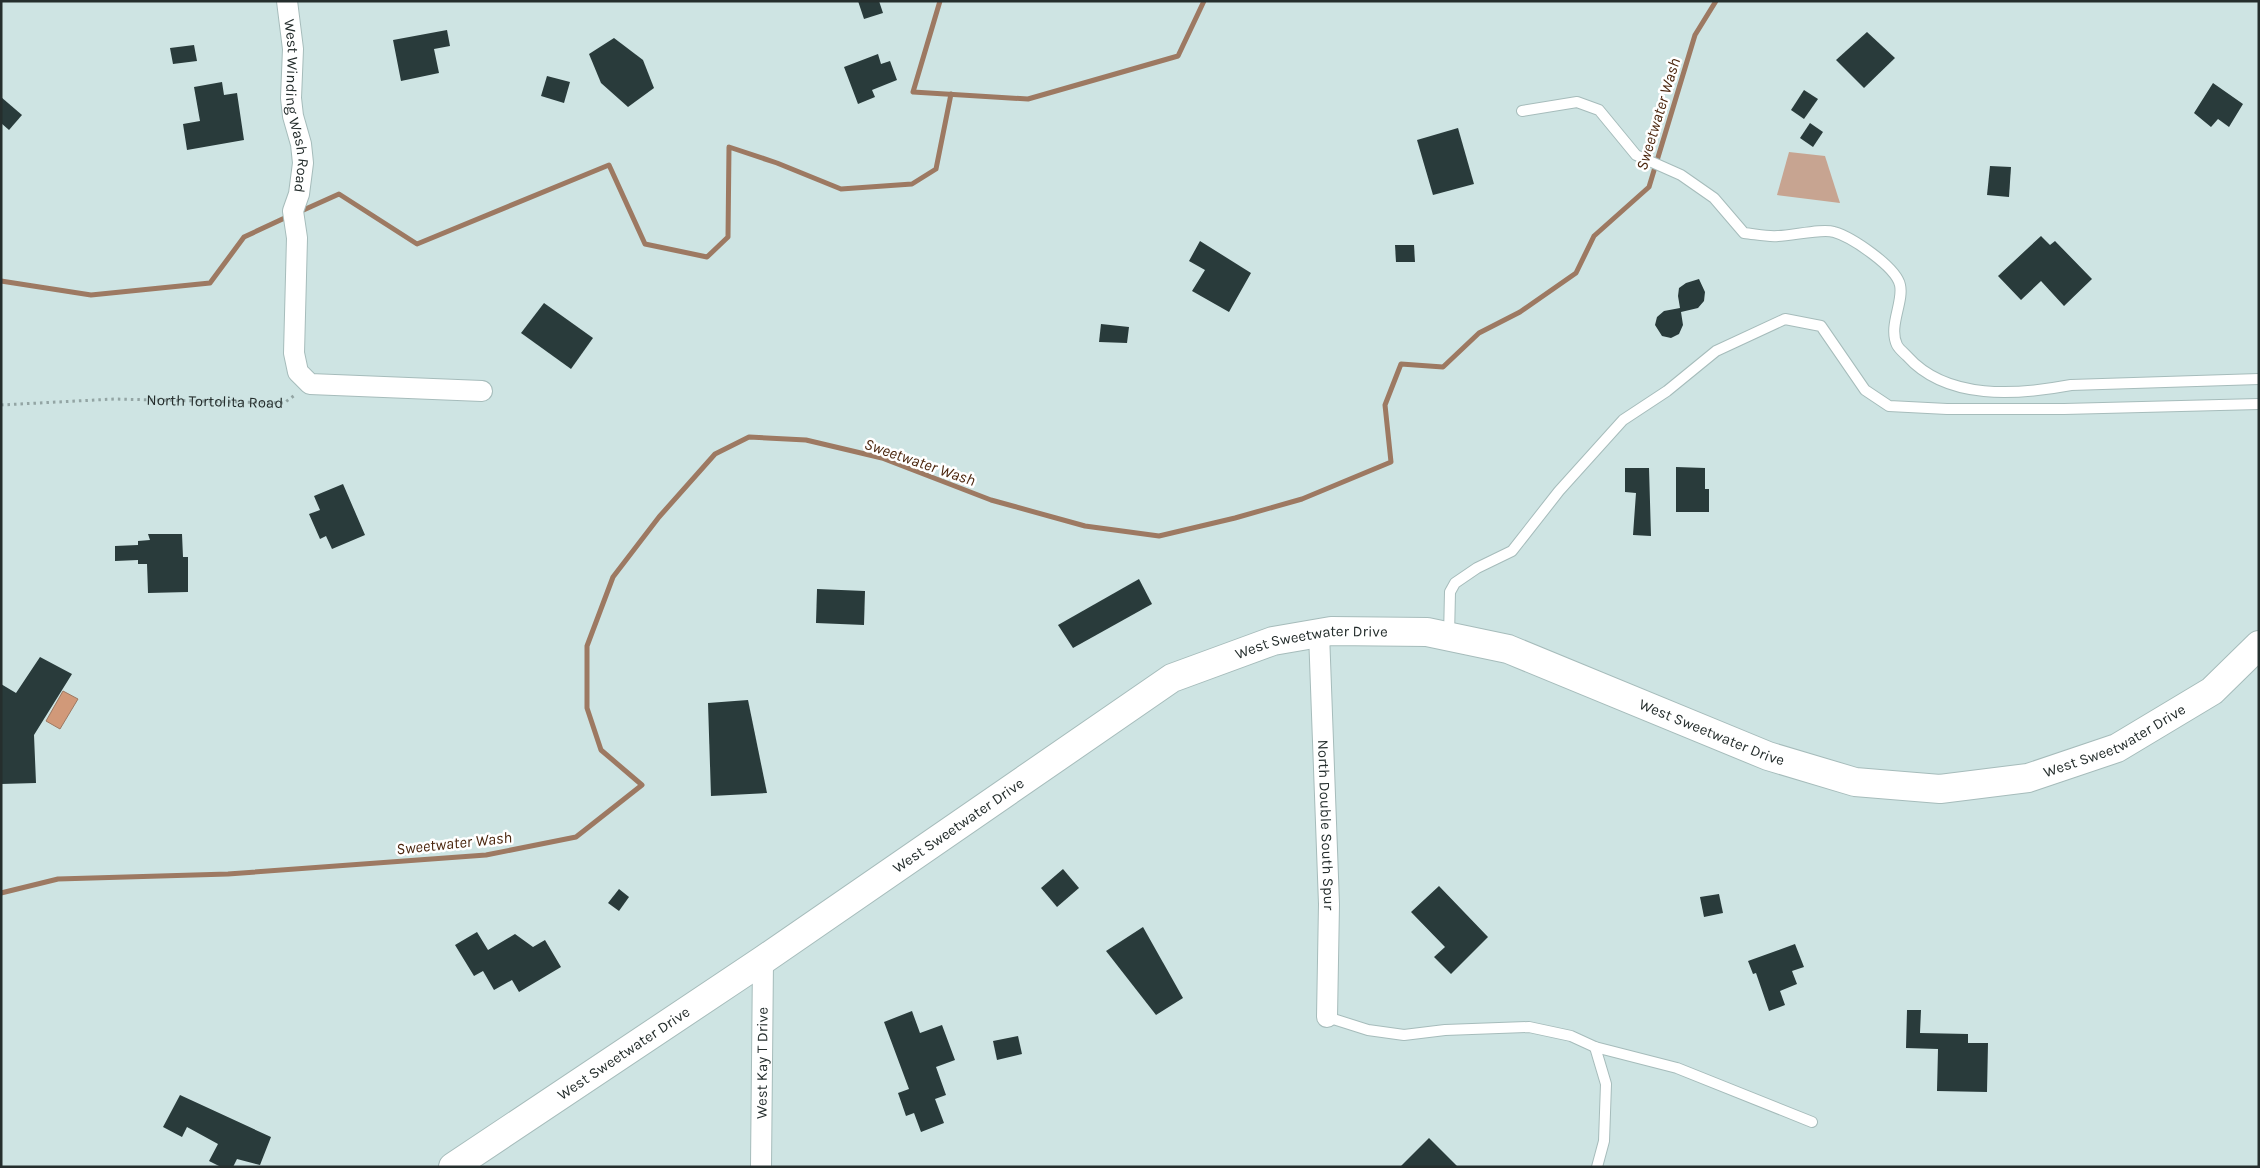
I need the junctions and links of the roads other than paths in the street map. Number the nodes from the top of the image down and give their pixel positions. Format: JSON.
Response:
{"nodes":[{"id":1,"x":287,"y":1,"type":"edge"},
{"id":2,"x":1522,"y":111,"type":"dead end"},
{"id":3,"x":2259,"y":379,"type":"edge"},
{"id":4,"x":482,"y":391,"type":"dead end"},
{"id":5,"x":2259,"y":404,"type":"edge"},
{"id":6,"x":1318,"y":633,"type":"junction"},
{"id":7,"x":1449,"y":637,"type":"junction"},
{"id":8,"x":2259,"y":645,"type":"edge"},
{"id":9,"x":763,"y":960,"type":"junction"},
{"id":10,"x":1327,"y":1017,"type":"joint"},
{"id":11,"x":1595,"y":1047,"type":"junction"},
{"id":12,"x":1812,"y":1122,"type":"dead end"},
{"id":13,"x":452,"y":1167,"type":"edge"},
{"id":14,"x":762,"y":1167,"type":"edge"},
{"id":15,"x":1597,"y":1167,"type":"edge"}],
"edges":[{"from":1,"to":4,"type":"street","name":"West Winding Wash Road"},
{"from":2,"to":3,"type":"lane"},
{"from":5,"to":7,"type":"lane"},
{"from":6,"to":7,"type":"street","name":"West Sweetwater Drive"},
{"from":6,"to":9,"type":"street","name":"West Sweetwater Drive"},
{"from":6,"to":10,"type":"street","name":"North Double South Spur"},
{"from":7,"to":8,"type":"street","name":"West Sweetwater Drive"},
{"from":9,"to":13,"type":"street","name":"West Sweetwater Drive"},
{"from":9,"to":14,"type":"street","name":"West Kay T Drive"},
{"from":10,"to":11,"type":"lane"},
{"from":11,"to":12,"type":"lane"},
{"from":11,"to":15,"type":"lane"}]}
